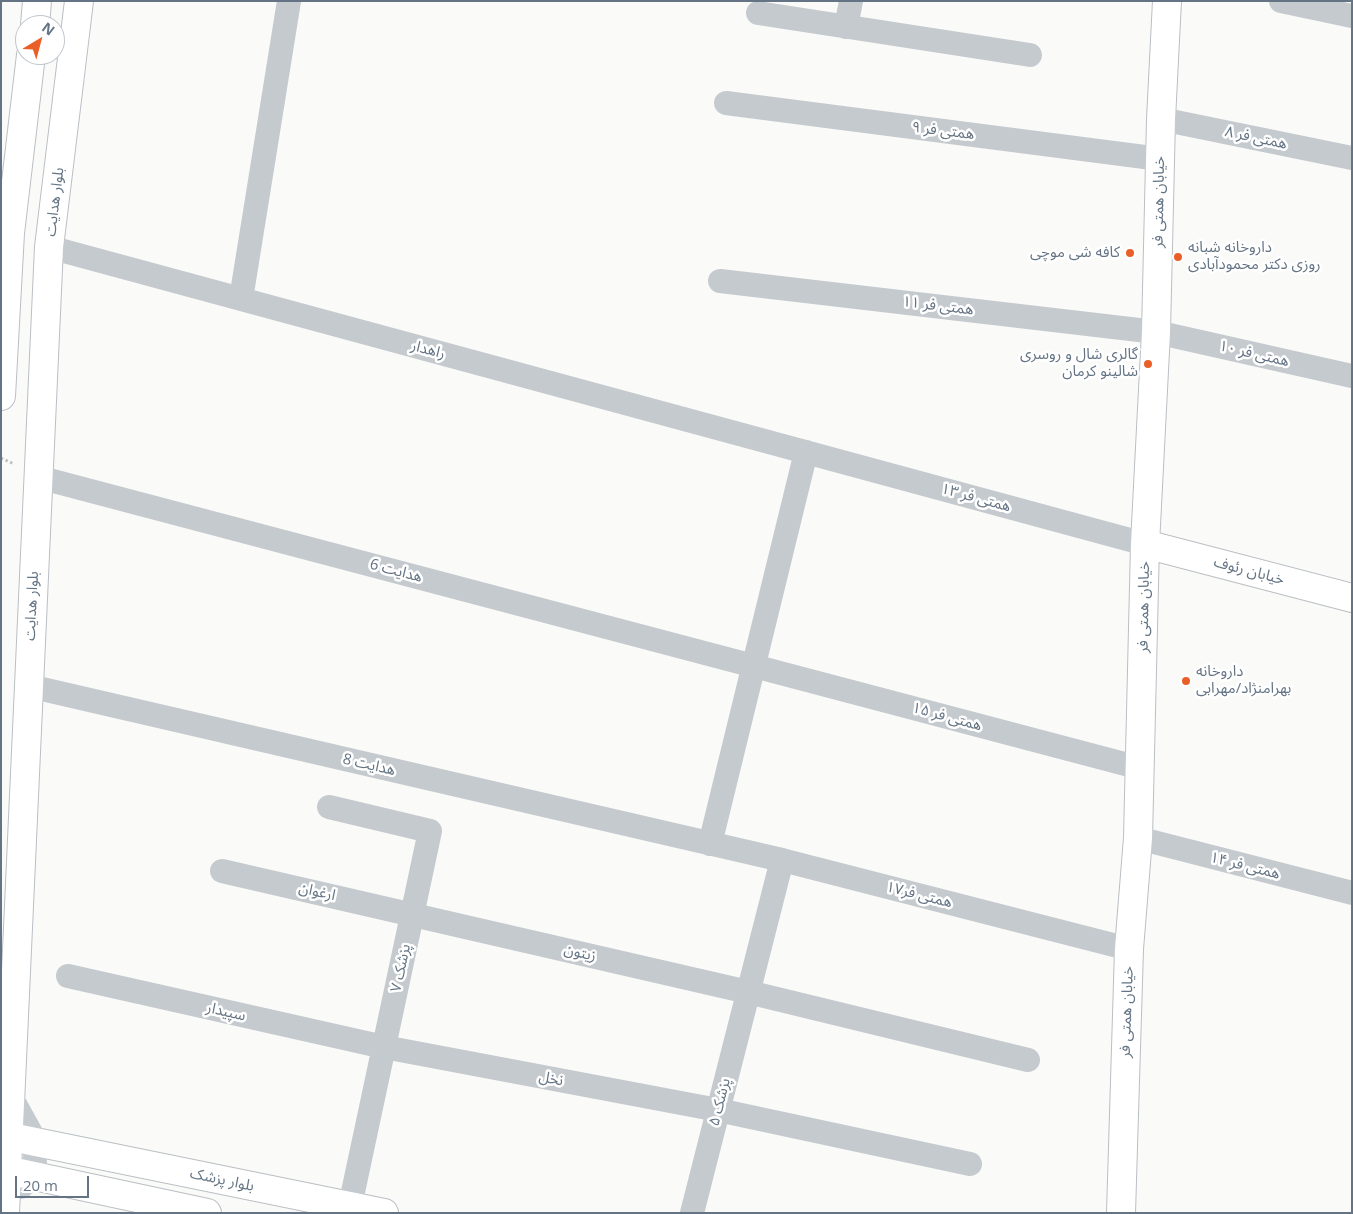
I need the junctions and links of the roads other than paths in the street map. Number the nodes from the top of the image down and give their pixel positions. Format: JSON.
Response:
{"nodes":[{"id":1,"x":38,"y":1,"type":"edge"},
{"id":2,"x":79,"y":1,"type":"edge"},
{"id":3,"x":289,"y":1,"type":"edge"},
{"id":4,"x":850,"y":1,"type":"edge"},
{"id":5,"x":1167,"y":1,"type":"edge"},
{"id":6,"x":1281,"y":1,"type":"edge"},
{"id":7,"x":758,"y":13,"type":"dead end"},
{"id":8,"x":36,"y":15,"type":"edge"},
{"id":9,"x":1352,"y":16,"type":"edge"},
{"id":10,"x":846,"y":26,"type":"junction"},
{"id":11,"x":1030,"y":55,"type":"dead end"},
{"id":12,"x":30,"y":65,"type":"edge"},
{"id":13,"x":726,"y":103,"type":"dead end"},
{"id":14,"x":1160,"y":119,"type":"junction"},
{"id":15,"x":1352,"y":158,"type":"edge"},
{"id":16,"x":1160,"y":159,"type":"junction"},
{"id":17,"x":6,"y":232,"type":"edge"},
{"id":18,"x":49,"y":247,"type":"junction"},
{"id":19,"x":720,"y":281,"type":"dead end"},
{"id":20,"x":241,"y":299,"type":"junction"},
{"id":21,"x":1156,"y":332,"type":"junction"},
{"id":22,"x":1352,"y":376,"type":"edge"},
{"id":23,"x":1,"y":396,"type":"edge"},
{"id":24,"x":806,"y":452,"type":"junction"},
{"id":25,"x":38,"y":477,"type":"junction"},
{"id":26,"x":1145,"y":544,"type":"junction"},
{"id":27,"x":1352,"y":598,"type":"edge"},
{"id":28,"x":754,"y":666,"type":"junction"},
{"id":29,"x":29,"y":686,"type":"junction"},
{"id":30,"x":1140,"y":768,"type":"junction"},
{"id":31,"x":329,"y":807,"type":"dead end"},
{"id":32,"x":1138,"y":838,"type":"junction"},
{"id":33,"x":710,"y":844,"type":"junction"},
{"id":34,"x":782,"y":860,"type":"junction"},
{"id":35,"x":222,"y":870,"type":"dead end"},
{"id":36,"x":1352,"y":893,"type":"edge"},
{"id":37,"x":412,"y":914,"type":"junction"},
{"id":38,"x":1128,"y":949,"type":"junction"},
{"id":39,"x":68,"y":976,"type":"dead end"},
{"id":40,"x":748,"y":992,"type":"junction"},
{"id":41,"x":384,"y":1048,"type":"junction"},
{"id":42,"x":1028,"y":1060,"type":"dead end"},
{"id":43,"x":6,"y":1095,"type":"edge"},
{"id":44,"x":718,"y":1110,"type":"junction"},
{"id":45,"x":5,"y":1135,"type":"edge"},
{"id":46,"x":36,"y":1142,"type":"junction"},
{"id":47,"x":970,"y":1164,"type":"dead end"},
{"id":48,"x":4,"y":1169,"type":"edge"},
{"id":49,"x":34,"y":1176,"type":"junction"},
{"id":50,"x":4,"y":1205,"type":"edge"},
{"id":51,"x":350,"y":1206,"type":"junction"},
{"id":52,"x":195,"y":1210,"type":"edge"},
{"id":53,"x":153,"y":1213,"type":"edge"},
{"id":54,"x":384,"y":1213,"type":"edge"},
{"id":55,"x":692,"y":1213,"type":"edge"},
{"id":56,"x":1121,"y":1213,"type":"edge"}],
"edges":[{"from":1,"to":8,"type":"main road"},
{"from":2,"to":18,"type":"main road","name":"بلوار هدایت"},
{"from":3,"to":20,"type":"street"},
{"from":4,"to":10,"type":"street"},
{"from":5,"to":14,"type":"main road","name":"خیابان همتی فر"},
{"from":6,"to":9,"type":"street"},
{"from":7,"to":10,"type":"street"},
{"from":10,"to":11,"type":"street"},
{"from":12,"to":17,"type":"main road"},
{"from":13,"to":16,"type":"street","name":"همتی فر ۹"},
{"from":14,"to":15,"type":"street","name":"همتی فر ۸"},
{"from":14,"to":16,"type":"main road","name":"خیابان همتی فر"},
{"from":16,"to":21,"type":"main road","name":"خیابان همتی فر"},
{"from":17,"to":23,"type":"main road"},
{"from":18,"to":20,"type":"street","name":"راهدار"},
{"from":18,"to":25,"type":"main road","name":"بلوار هدایت"},
{"from":19,"to":21,"type":"street","name":"همتی فر ۱۱"},
{"from":20,"to":24,"type":"street","name":"راهدار"},
{"from":21,"to":22,"type":"street","name":"همتی فر ۱۰"},
{"from":21,"to":26,"type":"main road","name":"خیابان همتی فر"},
{"from":24,"to":26,"type":"street","name":"همتی فر ۱۳"},
{"from":24,"to":28,"type":"street"},
{"from":25,"to":28,"type":"street","name":"هدایت 6"},
{"from":25,"to":29,"type":"main road","name":"بلوار هدایت"},
{"from":26,"to":27,"type":"main road","name":"خیابان رئوف"},
{"from":26,"to":30,"type":"main road","name":"خیابان همتی فر"},
{"from":28,"to":30,"type":"street","name":"همتی فر ۱۵"},
{"from":28,"to":33,"type":"street"},
{"from":29,"to":33,"type":"street","name":"هدایت 8"},
{"from":29,"to":43,"type":"main road","name":"بلوار هدایت"},
{"from":30,"to":32,"type":"main road","name":"خیابان همتی فر"},
{"from":31,"to":37,"type":"street","name":"پزشک ۷"},
{"from":32,"to":36,"type":"street","name":"همتی فر ۱۴"},
{"from":32,"to":38,"type":"main road","name":"خیابان همتی فر"},
{"from":33,"to":34,"type":"street","name":"همتی فر۱۷"},
{"from":34,"to":38,"type":"street","name":"همتی فر۱۷"},
{"from":34,"to":40,"type":"street","name":"پزشک ۵"},
{"from":35,"to":37,"type":"street","name":"ارغوان"},
{"from":37,"to":40,"type":"street","name":"زیتون"},
{"from":37,"to":41,"type":"street","name":"پزشک ۷"},
{"from":38,"to":56,"type":"main road","name":"خیابان همتی فر"},
{"from":39,"to":41,"type":"street","name":"سپیدار"},
{"from":40,"to":42,"type":"street","name":"زیتون"},
{"from":40,"to":44,"type":"street","name":"پزشک ۵"},
{"from":41,"to":44,"type":"street","name":"نخل"},
{"from":41,"to":51,"type":"street","name":"پزشک ۷"},
{"from":43,"to":45,"type":"main road","name":"بلوار هدایت"},
{"from":43,"to":46,"type":"street"},
{"from":44,"to":47,"type":"street","name":"نخل"},
{"from":44,"to":55,"type":"street","name":"پزشک ۵"},
{"from":45,"to":46,"type":"main road","name":"بلوار پزشک"},
{"from":45,"to":48,"type":"main road","name":"بلوار هدایت"},
{"from":46,"to":49,"type":"street"},
{"from":46,"to":51,"type":"main road","name":"بلوار پزشک"},
{"from":48,"to":49,"type":"main road"},
{"from":48,"to":50,"type":"main road","name":"بلوار هدایت"},
{"from":49,"to":50,"type":"street"},
{"from":49,"to":52,"type":"main road"},
{"from":51,"to":54,"type":"main road","name":"بلوار پزشک"},
{"from":52,"to":53,"type":"main road"}]}
